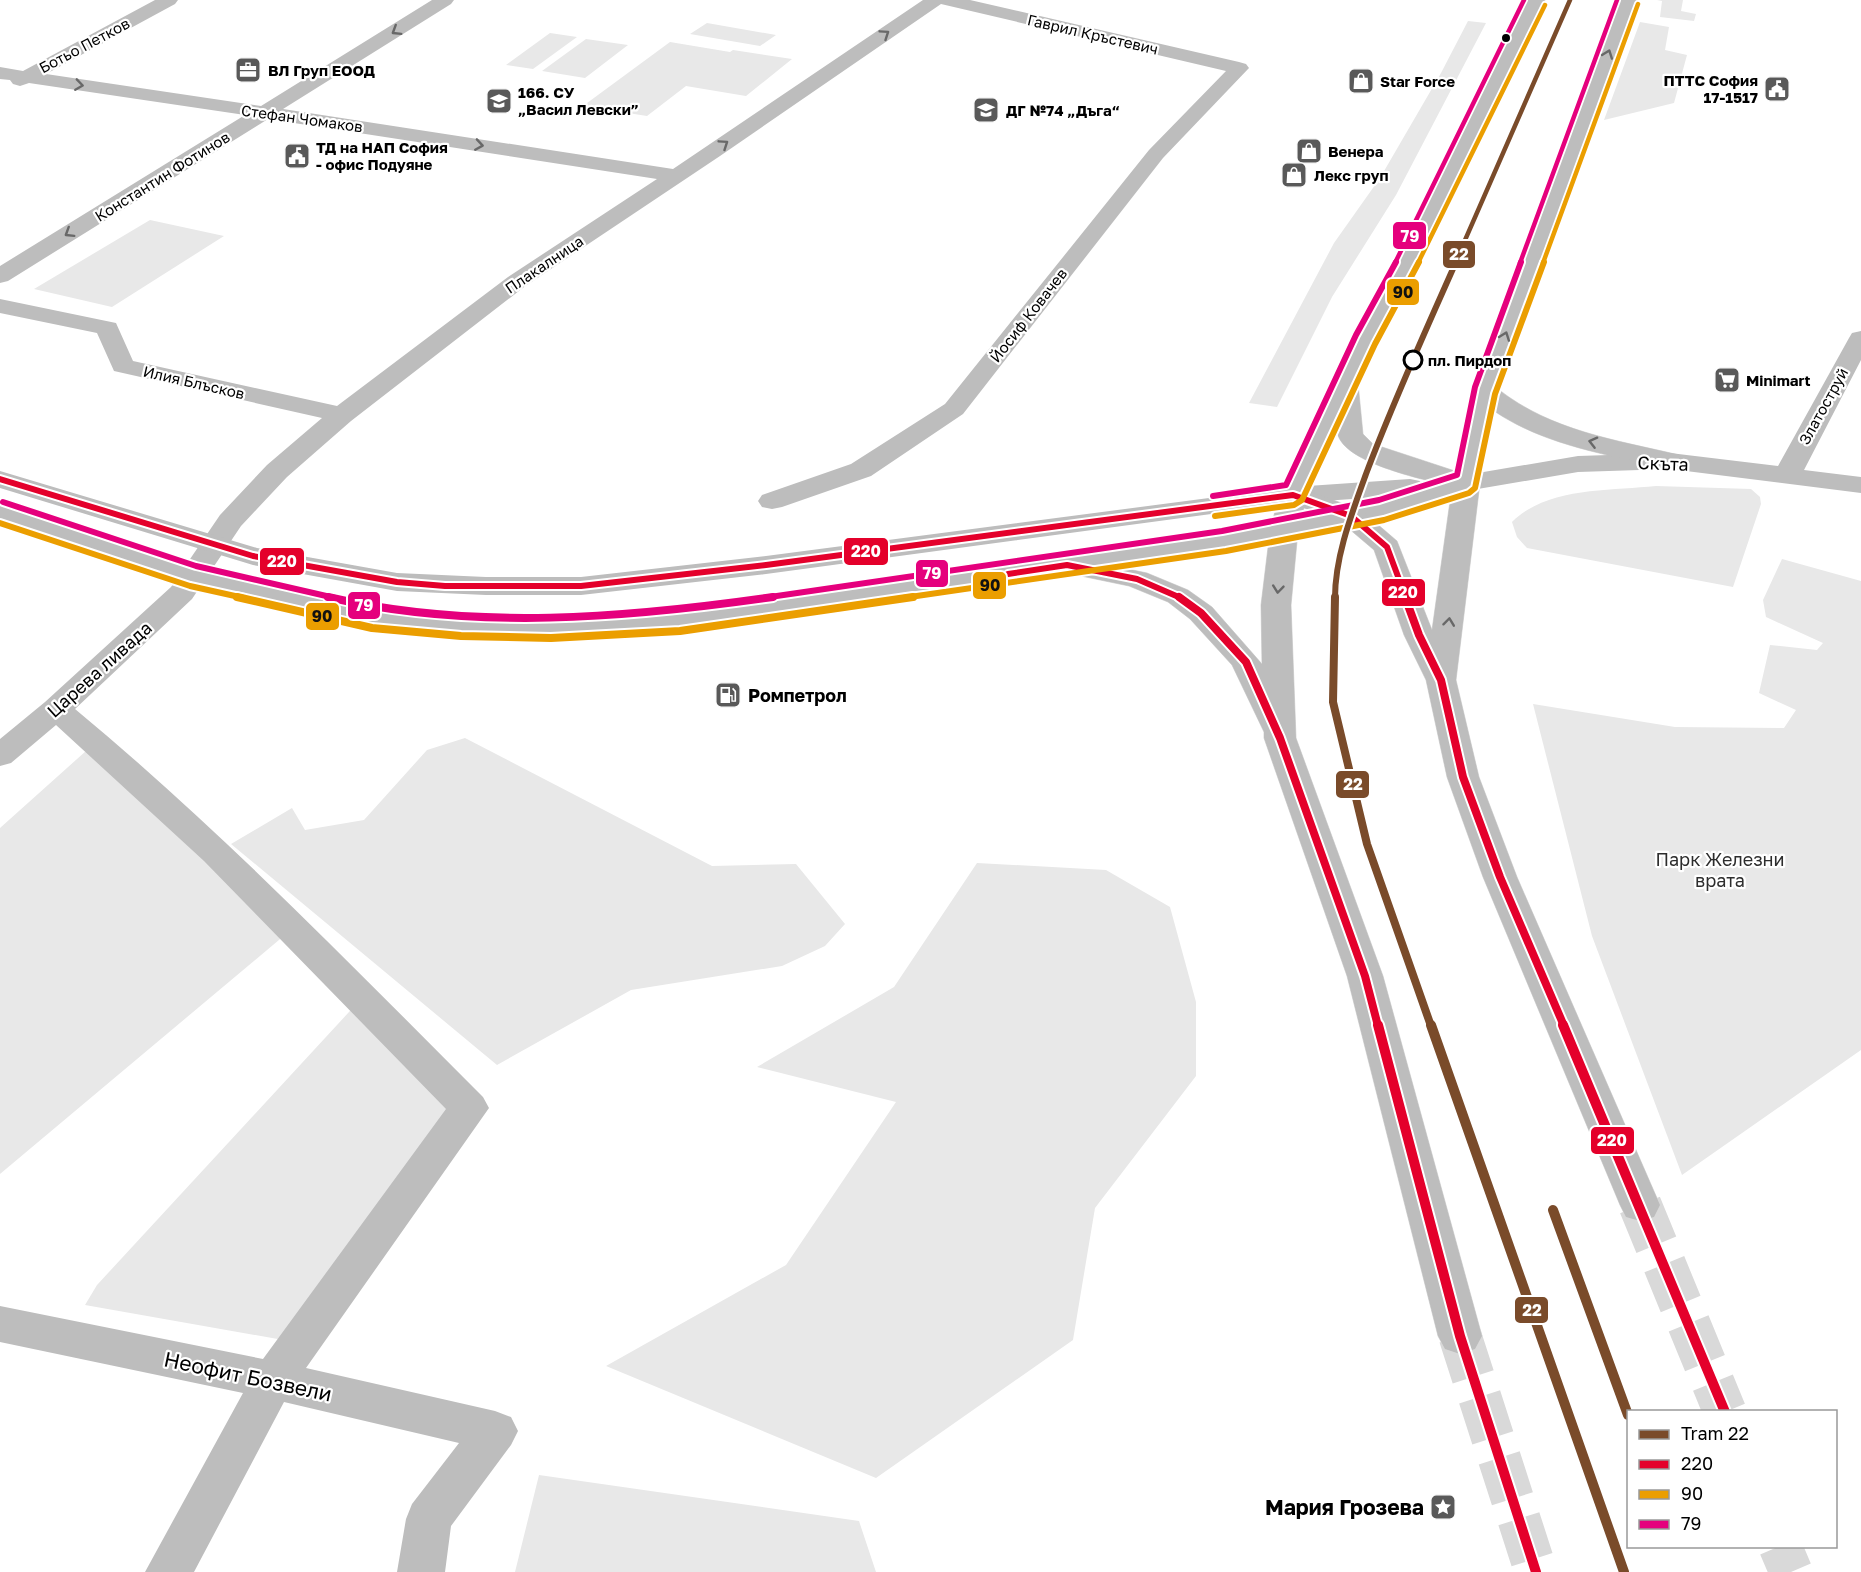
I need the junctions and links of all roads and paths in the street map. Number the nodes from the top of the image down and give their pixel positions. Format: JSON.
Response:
{"nodes":[{"id":1,"x":169,"y":0,"type":"edge"},
{"id":2,"x":446,"y":0,"type":"edge"},
{"id":3,"x":935,"y":0,"type":"edge"},
{"id":4,"x":947,"y":0,"type":"edge"},
{"id":5,"x":1536,"y":0,"type":"edge"},
{"id":6,"x":1628,"y":0,"type":"edge"},
{"id":7,"x":1239,"y":68,"type":"joint"},
{"id":8,"x":0,"y":73,"type":"edge"},
{"id":9,"x":26,"y":77,"type":"junction"},
{"id":10,"x":0,"y":91,"type":"edge"},
{"id":11,"x":264,"y":112,"type":"junction"},
{"id":12,"x":675,"y":176,"type":"junction"},
{"id":13,"x":0,"y":276,"type":"edge"},
{"id":14,"x":0,"y":306,"type":"edge"},
{"id":15,"x":1861,"y":338,"type":"edge"},
{"id":16,"x":1346,"y":381,"type":"junction"},
{"id":17,"x":1485,"y":391,"type":"junction"},
{"id":18,"x":342,"y":415,"type":"junction"},
{"id":19,"x":1670,"y":461,"type":"junction"},
{"id":20,"x":1788,"y":475,"type":"junction"},
{"id":21,"x":0,"y":479,"type":"edge"},
{"id":22,"x":1466,"y":483,"type":"junction"},
{"id":23,"x":1861,"y":485,"type":"edge"},
{"id":24,"x":1293,"y":495,"type":"junction"},
{"id":25,"x":772,"y":501,"type":"dead end"},
{"id":26,"x":0,"y":512,"type":"edge"},
{"id":27,"x":1351,"y":516,"type":"junction"},
{"id":28,"x":1284,"y":531,"type":"junction"},
{"id":29,"x":213,"y":546,"type":"junction"},
{"id":30,"x":1067,"y":565,"type":"junction"},
{"id":31,"x":193,"y":576,"type":"junction"},
{"id":32,"x":1441,"y":680,"type":"junction"},
{"id":33,"x":56,"y":709,"type":"junction"},
{"id":34,"x":1280,"y":738,"type":"junction"},
{"id":35,"x":0,"y":756,"type":"edge"},
{"id":36,"x":1640,"y":1205,"type":"tunnel mouth"},
{"id":37,"x":0,"y":1324,"type":"edge"},
{"id":38,"x":1460,"y":1335,"type":"tunnel mouth"},
{"id":39,"x":273,"y":1380,"type":"junction"},
{"id":40,"x":169,"y":1572,"type":"edge"},
{"id":41,"x":421,"y":1572,"type":"edge"}],
"edges":[{"from":1,"to":9,"type":"street","name":"Ботьо Петков"},
{"from":2,"to":11,"type":"street","name":"Константин Фотинов","one_way":true},
{"from":12,"to":3,"type":"street","name":"Плакалница","one_way":true},
{"from":4,"to":7,"type":"street","name":"Гаврил Кръстевич"},
{"from":5,"to":16,"type":"street"},
{"from":17,"to":6,"type":"street","one_way":true},
{"from":7,"to":25,"type":"street","name":"Йосиф Ковачев"},
{"from":8,"to":9,"type":"street","name":"Стефан Чомаков"},
{"from":9,"to":10,"type":"street","name":"Ботьо Петков"},
{"from":9,"to":11,"type":"street","name":"Стефан Чомаков","one_way":true},
{"from":11,"to":12,"type":"street","name":"Стефан Чомаков","one_way":true},
{"from":11,"to":13,"type":"street","name":"Константин Фотинов","one_way":true},
{"from":12,"to":18,"type":"street","name":"Плакалница"},
{"from":14,"to":18,"type":"street","name":"Илия Блъсков"},
{"from":15,"to":20,"type":"street","name":"Златоструй"},
{"from":16,"to":22,"type":"street"},
{"from":16,"to":24,"type":"street"},
{"from":19,"to":17,"type":"street","one_way":true},
{"from":17,"to":22,"type":"street"},
{"from":18,"to":29,"type":"street","name":"Плакалница"},
{"from":19,"to":20,"type":"street","name":"Скъта"},
{"from":19,"to":22,"type":"street","name":"Скъта"},
{"from":20,"to":23,"type":"street","name":"Скъта"},
{"from":21,"to":29,"type":"street"},
{"from":22,"to":24,"type":"street"},
{"from":22,"to":27,"type":"street"},
{"from":32,"to":22,"type":"street","one_way":true},
{"from":24,"to":27,"type":"street"},
{"from":24,"to":28,"type":"street"},
{"from":24,"to":29,"type":"street"},
{"from":26,"to":31,"type":"street"},
{"from":27,"to":28,"type":"street"},
{"from":27,"to":32,"type":"street"},
{"from":28,"to":30,"type":"street"},
{"from":28,"to":34,"type":"street","one_way":true},
{"from":29,"to":31,"type":"street","name":"Плакалница"},
{"from":30,"to":31,"type":"street"},
{"from":30,"to":34,"type":"street"},
{"from":31,"to":33,"type":"street","name":"Царева ливада"},
{"from":32,"to":36,"type":"street"},
{"from":33,"to":35,"type":"street","name":"Царева ливада"},
{"from":33,"to":39,"type":"street"},
{"from":34,"to":38,"type":"street"},
{"from":37,"to":39,"type":"street","name":"Неофит Бозвели"},
{"from":39,"to":40,"type":"street"},
{"from":39,"to":41,"type":"street","name":"Неофит Бозвели"}]}
